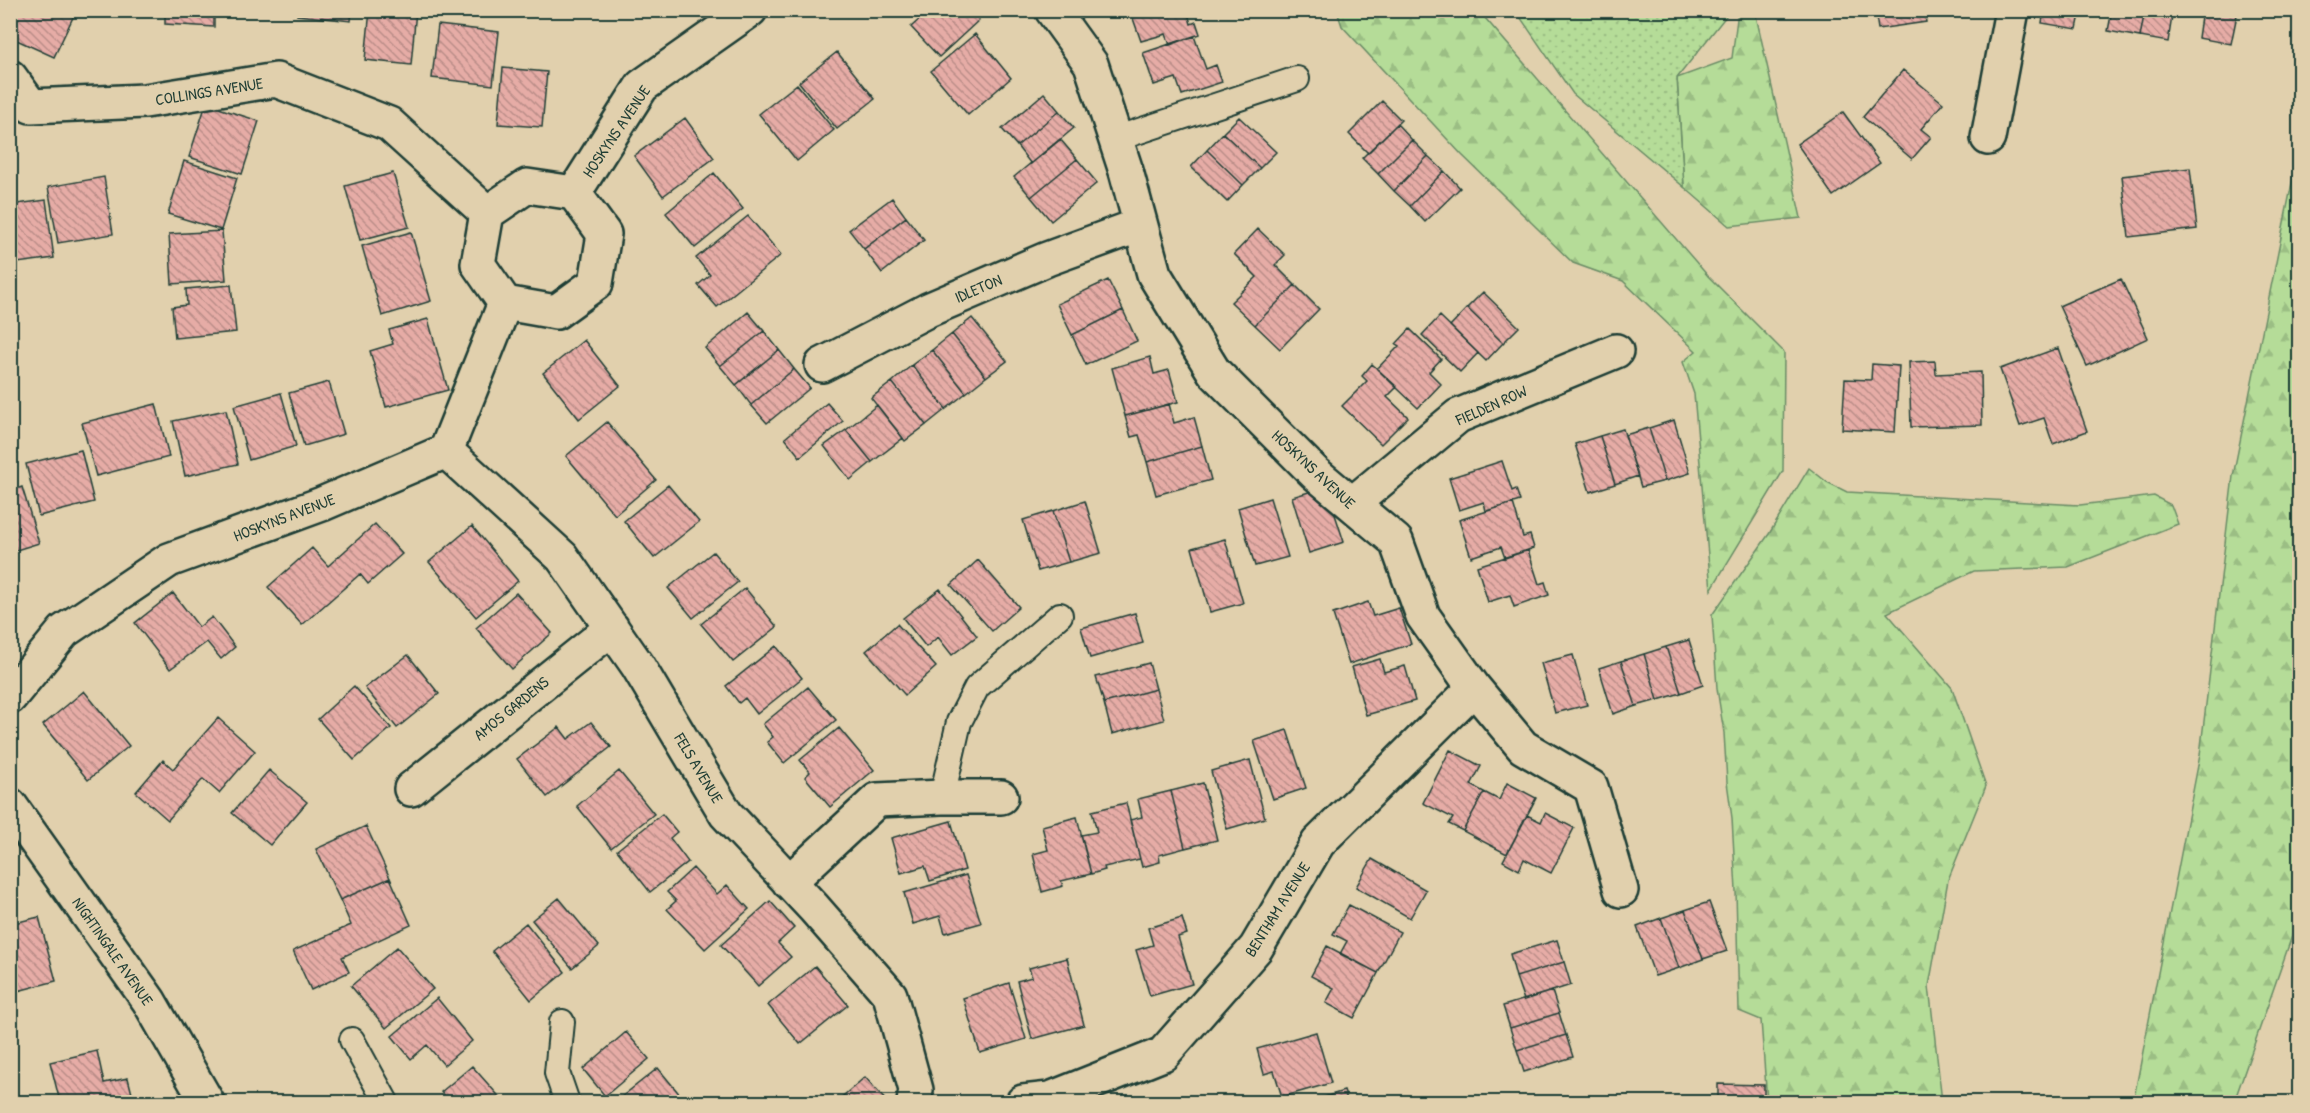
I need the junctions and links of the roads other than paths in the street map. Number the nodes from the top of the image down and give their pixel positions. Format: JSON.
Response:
{"nodes":[{"id":1,"x":750,"y":10,"type":"edge"},
{"id":2,"x":1052,"y":10,"type":"edge"},
{"id":3,"x":2012,"y":10,"type":"edge"},
{"id":4,"x":10,"y":77,"type":"edge"},
{"id":5,"x":1297,"y":79,"type":"dead end"},
{"id":6,"x":1988,"y":138,"type":"dead end"},
{"id":7,"x":1115,"y":139,"type":"junction"},
{"id":8,"x":574,"y":193,"type":"junction"},
{"id":9,"x":487,"y":213,"type":"junction"},
{"id":10,"x":1140,"y":225,"type":"junction"},
{"id":11,"x":505,"y":303,"type":"junction"},
{"id":12,"x":1616,"y":351,"type":"dead end"},
{"id":13,"x":822,"y":365,"type":"dead end"},
{"id":14,"x":446,"y":452,"type":"junction"},
{"id":15,"x":1352,"y":504,"type":"junction"},
{"id":16,"x":1060,"y":615,"type":"dead end"},
{"id":17,"x":612,"y":628,"type":"junction"},
{"id":18,"x":1474,"y":688,"type":"junction"},
{"id":19,"x":10,"y":697,"type":"edge"},
{"id":20,"x":411,"y":789,"type":"dead end"},
{"id":21,"x":942,"y":797,"type":"junction"},
{"id":22,"x":1001,"y":797,"type":"dead end"},
{"id":23,"x":10,"y":805,"type":"edge"},
{"id":24,"x":789,"y":882,"type":"junction"},
{"id":25,"x":1621,"y":890,"type":"dead end"},
{"id":26,"x":562,"y":1022,"type":"dead end"},
{"id":27,"x":352,"y":1040,"type":"dead end"},
{"id":28,"x":207,"y":1102,"type":"edge"},
{"id":29,"x":386,"y":1102,"type":"edge"},
{"id":30,"x":567,"y":1102,"type":"edge"},
{"id":31,"x":914,"y":1102,"type":"edge"},
{"id":32,"x":1023,"y":1102,"type":"edge"}],
"edges":[{"from":1,"to":8,"type":"street","name":"HOSKYNS AVENUE"},
{"from":2,"to":7,"type":"street","name":"HOSKYNS AVENUE"},
{"from":3,"to":6,"type":"street"},
{"from":4,"to":9,"type":"street","name":"COLLINGS AVENUE"},
{"from":5,"to":7,"type":"lane"},
{"from":7,"to":10,"type":"street","name":"HOSKYNS AVENUE"},
{"from":8,"to":9,"type":"street","name":"HOSKYNS AVENUE"},
{"from":8,"to":11,"type":"street","name":"HOSKYNS AVENUE"},
{"from":9,"to":11,"type":"street"},
{"from":10,"to":13,"type":"street","name":"IDLETON"},
{"from":10,"to":15,"type":"street","name":"HOSKYNS AVENUE"},
{"from":11,"to":14,"type":"street"},
{"from":12,"to":15,"type":"street","name":"FIELDEN ROW"},
{"from":14,"to":17,"type":"street","name":"FELS AVENUE"},
{"from":14,"to":19,"type":"street","name":"HOSKYNS AVENUE"},
{"from":15,"to":18,"type":"street","name":"HOSKYNS AVENUE"},
{"from":16,"to":21,"type":"lane"},
{"from":17,"to":20,"type":"street","name":"AMOS GARDENS"},
{"from":17,"to":24,"type":"street","name":"FELS AVENUE"},
{"from":18,"to":25,"type":"street","name":"HOSKYNS AVENUE"},
{"from":18,"to":32,"type":"street","name":"BENTHAM AVENUE"},
{"from":21,"to":22,"type":"street"},
{"from":21,"to":24,"type":"street"},
{"from":23,"to":28,"type":"street","name":"NIGHTINGALE AVENUE"},
{"from":24,"to":31,"type":"street","name":"FELS AVENUE"},
{"from":26,"to":30,"type":"lane"},
{"from":27,"to":29,"type":"lane"}]}
